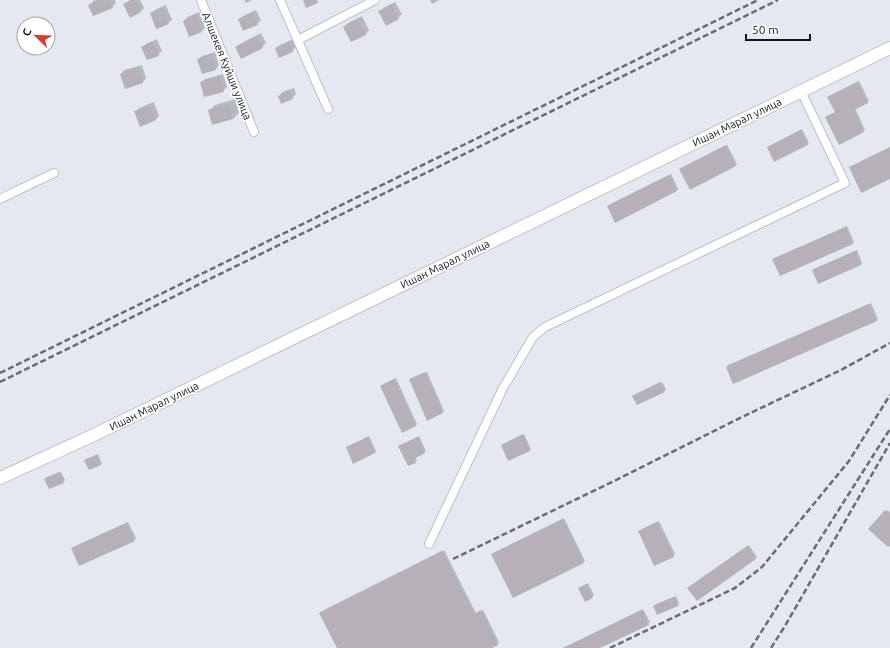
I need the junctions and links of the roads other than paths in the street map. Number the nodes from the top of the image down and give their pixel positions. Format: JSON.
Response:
{"nodes":[{"id":1,"x":201,"y":0,"type":"edge"},
{"id":2,"x":280,"y":0,"type":"edge"},
{"id":3,"x":375,"y":0,"type":"edge"},
{"id":4,"x":298,"y":40,"type":"junction"},
{"id":5,"x":890,"y":48,"type":"edge"},
{"id":6,"x":801,"y":91,"type":"junction"},
{"id":7,"x":328,"y":109,"type":"dead end"},
{"id":8,"x":254,"y":132,"type":"dead end"},
{"id":9,"x":54,"y":173,"type":"dead end"},
{"id":10,"x":0,"y":199,"type":"edge"},
{"id":11,"x":0,"y":478,"type":"edge"},
{"id":12,"x":429,"y":544,"type":"dead end"}],
"edges":[{"from":1,"to":8,"type":"street","name":"Алшекея Куйши улица"},
{"from":2,"to":4,"type":"street"},
{"from":3,"to":4,"type":"street"},
{"from":4,"to":7,"type":"street"},
{"from":5,"to":6,"type":"main road","name":"Ишан Марал улица"},
{"from":6,"to":11,"type":"main road","name":"Ишан Марал улица"},
{"from":6,"to":12,"type":"street"},
{"from":9,"to":10,"type":"street"}]}
